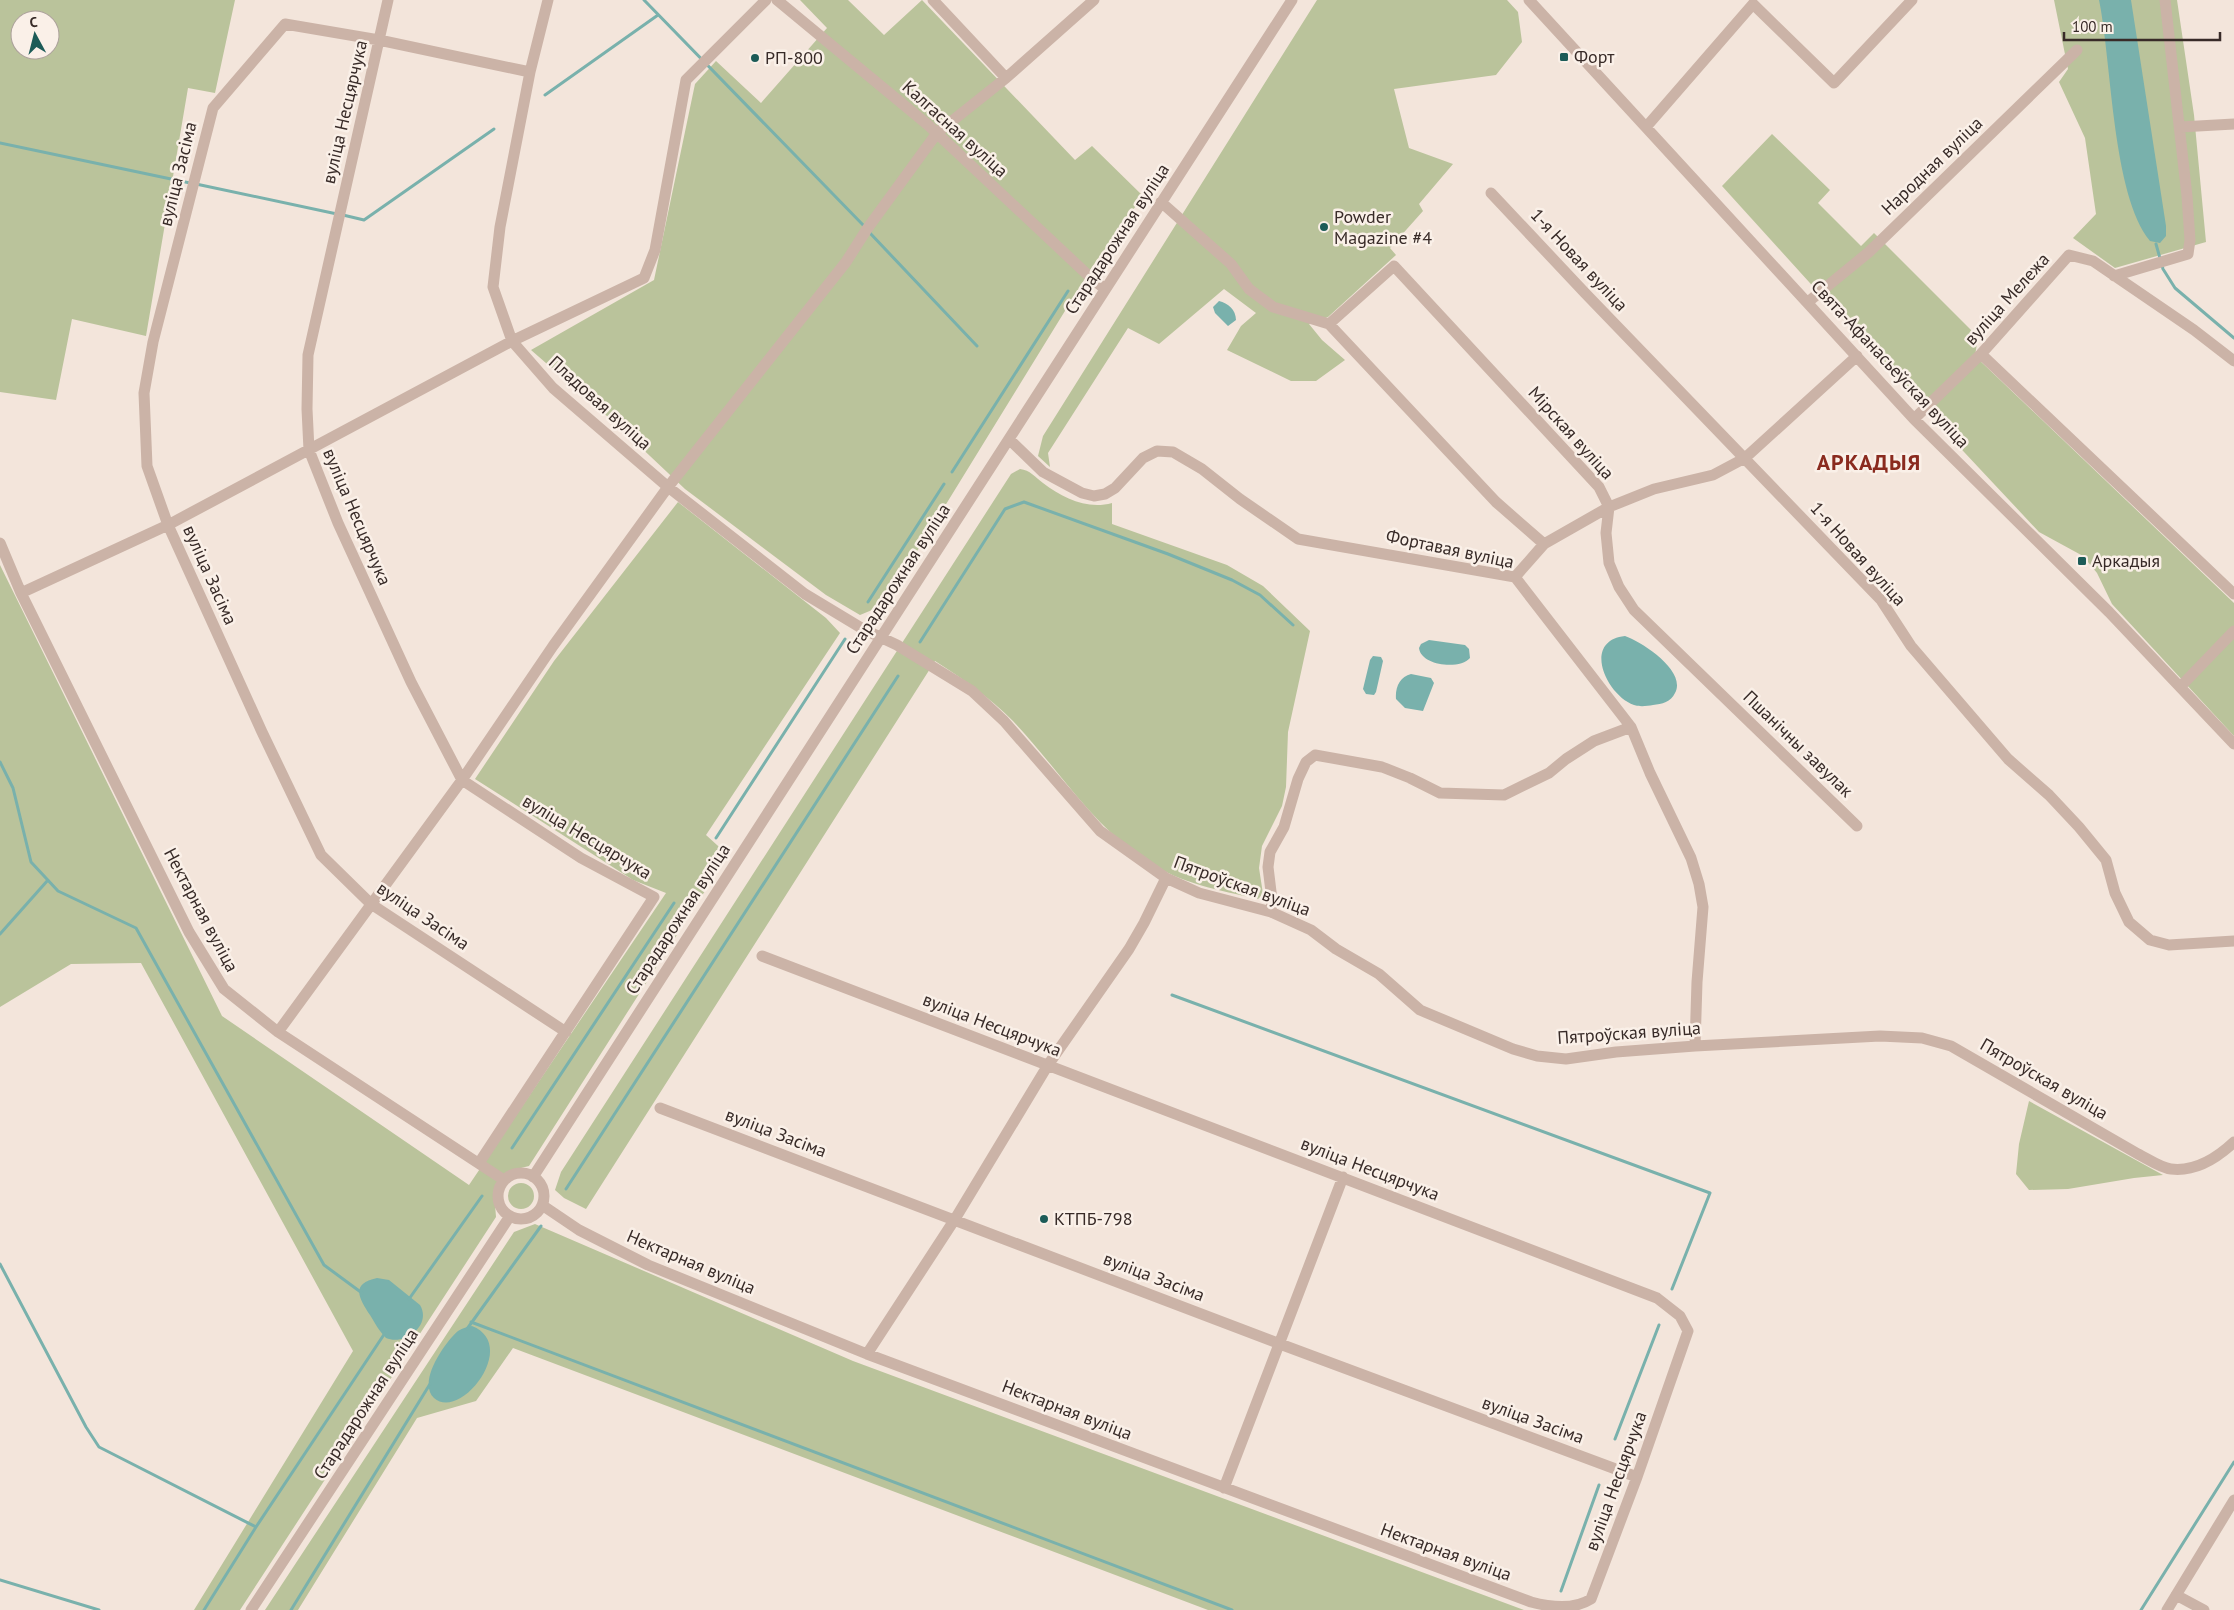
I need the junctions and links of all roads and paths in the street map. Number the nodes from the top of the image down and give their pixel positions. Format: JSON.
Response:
{"nodes":[{"id":1,"x":388,"y":0,"type":"edge"},
{"id":2,"x":548,"y":0,"type":"edge"},
{"id":3,"x":766,"y":0,"type":"edge"},
{"id":4,"x":778,"y":0,"type":"edge"},
{"id":5,"x":933,"y":0,"type":"edge"},
{"id":6,"x":1094,"y":0,"type":"edge"},
{"id":7,"x":1292,"y":0,"type":"edge"},
{"id":8,"x":1529,"y":0,"type":"edge"},
{"id":9,"x":1912,"y":0,"type":"edge"},
{"id":10,"x":2165,"y":0,"type":"edge"},
{"id":11,"x":1751,"y":2,"type":"edge"},
{"id":12,"x":380,"y":40,"type":"junction"},
{"id":13,"x":2077,"y":50,"type":"dead end"},
{"id":14,"x":530,"y":72,"type":"junction"},
{"id":15,"x":1006,"y":78,"type":"junction"},
{"id":16,"x":2234,"y":124,"type":"edge"},
{"id":17,"x":1647,"y":126,"type":"junction"},
{"id":18,"x":2180,"y":127,"type":"junction"},
{"id":19,"x":937,"y":133,"type":"junction"},
{"id":20,"x":1492,"y":193,"type":"dead end"},
{"id":21,"x":1161,"y":202,"type":"junction"},
{"id":22,"x":2114,"y":276,"type":"junction"},
{"id":23,"x":1105,"y":289,"type":"junction"},
{"id":24,"x":1808,"y":302,"type":"junction"},
{"id":25,"x":1329,"y":324,"type":"junction"},
{"id":26,"x":512,"y":341,"type":"junction"},
{"id":27,"x":1981,"y":354,"type":"junction"},
{"id":28,"x":1856,"y":356,"type":"junction"},
{"id":29,"x":2234,"y":361,"type":"edge"},
{"id":30,"x":1914,"y":419,"type":"junction"},
{"id":31,"x":1010,"y":440,"type":"junction"},
{"id":32,"x":309,"y":450,"type":"junction"},
{"id":33,"x":1745,"y":458,"type":"junction"},
{"id":34,"x":668,"y":487,"type":"junction"},
{"id":35,"x":1609,"y":507,"type":"junction"},
{"id":36,"x":168,"y":525,"type":"junction"},
{"id":37,"x":0,"y":542,"type":"edge"},
{"id":38,"x":1544,"y":544,"type":"junction"},
{"id":39,"x":1514,"y":576,"type":"junction"},
{"id":40,"x":21,"y":593,"type":"junction"},
{"id":41,"x":2234,"y":594,"type":"edge"},
{"id":42,"x":2234,"y":631,"type":"edge"},
{"id":43,"x":880,"y":638,"type":"junction"},
{"id":44,"x":2180,"y":687,"type":"junction"},
{"id":45,"x":1715,"y":688,"type":"joint"},
{"id":46,"x":1631,"y":727,"type":"junction"},
{"id":47,"x":2234,"y":744,"type":"edge"},
{"id":48,"x":462,"y":780,"type":"junction"},
{"id":49,"x":1857,"y":826,"type":"dead end"},
{"id":50,"x":1166,"y":878,"type":"junction"},
{"id":51,"x":654,"y":897,"type":"joint"},
{"id":52,"x":370,"y":904,"type":"junction"},
{"id":53,"x":1271,"y":912,"type":"junction"},
{"id":54,"x":2234,"y":941,"type":"edge"},
{"id":55,"x":762,"y":956,"type":"dead end"},
{"id":56,"x":278,"y":1032,"type":"junction"},
{"id":57,"x":566,"y":1032,"type":"junction"},
{"id":58,"x":1696,"y":1046,"type":"junction"},
{"id":59,"x":1048,"y":1065,"type":"junction"},
{"id":60,"x":660,"y":1108,"type":"dead end"},
{"id":61,"x":2234,"y":1142,"type":"edge"},
{"id":62,"x":479,"y":1163,"type":"junction"},
{"id":63,"x":533,"y":1177,"type":"junction"},
{"id":64,"x":1343,"y":1177,"type":"junction"},
{"id":65,"x":504,"y":1180,"type":"junction"},
{"id":66,"x":542,"y":1205,"type":"junction"},
{"id":67,"x":510,"y":1216,"type":"junction"},
{"id":68,"x":955,"y":1219,"type":"junction"},
{"id":69,"x":1280,"y":1344,"type":"junction"},
{"id":70,"x":867,"y":1354,"type":"junction"},
{"id":71,"x":1637,"y":1477,"type":"junction"},
{"id":72,"x":1224,"y":1488,"type":"junction"},
{"id":73,"x":2234,"y":1500,"type":"edge"},
{"id":74,"x":2176,"y":1595,"type":"junction"},
{"id":75,"x":1591,"y":1599,"type":"joint"},
{"id":76,"x":251,"y":1610,"type":"edge"},
{"id":77,"x":2167,"y":1610,"type":"edge"},
{"id":78,"x":2204,"y":1610,"type":"edge"}],
"edges":[{"from":1,"to":12,"type":"street","name":"вуліца Несцярчука"},
{"from":2,"to":14,"type":"street","name":"Пладовая вуліца"},
{"from":3,"to":26,"type":"street"},
{"from":4,"to":19,"type":"street","name":"Калгасная вуліца"},
{"from":5,"to":15,"type":"street"},
{"from":6,"to":15,"type":"street"},
{"from":7,"to":21,"type":"street","name":"Старадарожная вуліца"},
{"from":8,"to":17,"type":"street","name":"Свята-Афанасьеўская вуліца"},
{"from":9,"to":11,"type":"street"},
{"from":10,"to":18,"type":"street"},
{"from":11,"to":17,"type":"street"},
{"from":12,"to":14,"type":"street"},
{"from":12,"to":32,"type":"street","name":"вуліца Несцярчука"},
{"from":12,"to":36,"type":"street","name":"вуліца Засіма"},
{"from":13,"to":24,"type":"street","name":"Народная вуліца"},
{"from":14,"to":26,"type":"street","name":"Пладовая вуліца"},
{"from":15,"to":19,"type":"street"},
{"from":16,"to":18,"type":"street"},
{"from":17,"to":24,"type":"street","name":"Свята-Афанасьеўская вуліца"},
{"from":18,"to":22,"type":"street"},
{"from":19,"to":23,"type":"street","name":"Калгасная вуліца"},
{"from":19,"to":34,"type":"street"},
{"from":20,"to":33,"type":"street","name":"1-я Новая вуліца"},
{"from":21,"to":23,"type":"street","name":"Старадарожная вуліца"},
{"from":21,"to":25,"type":"street","name":"Фортавая вуліца"},
{"from":22,"to":27,"type":"street","name":"вуліца Мележа"},
{"from":22,"to":29,"type":"street","name":"вуліца Мележа"},
{"from":23,"to":31,"type":"street","name":"Старадарожная вуліца"},
{"from":24,"to":28,"type":"street","name":"Свята-Афанасьеўская вуліца"},
{"from":25,"to":35,"type":"street","name":"Мірская вуліца"},
{"from":25,"to":38,"type":"street","name":"Фортавая вуліца"},
{"from":26,"to":32,"type":"street"},
{"from":26,"to":34,"type":"street","name":"Пладовая вуліца"},
{"from":27,"to":30,"type":"street","name":"вуліца Мележа"},
{"from":27,"to":41,"type":"street"},
{"from":28,"to":30,"type":"street","name":"Свята-Афанасьеўская вуліца"},
{"from":28,"to":33,"type":"street"},
{"from":30,"to":44,"type":"street","name":"Свята-Афанасьеўская вуліца"},
{"from":31,"to":39,"type":"street","name":"Фортавая вуліца"},
{"from":31,"to":43,"type":"street","name":"Старадарожная вуліца"},
{"from":32,"to":36,"type":"street"},
{"from":32,"to":48,"type":"street","name":"вуліца Несцярчука"},
{"from":33,"to":35,"type":"street"},
{"from":33,"to":54,"type":"street","name":"1-я Новая вуліца"},
{"from":34,"to":43,"type":"street","name":"Пладовая вуліца"},
{"from":34,"to":48,"type":"street"},
{"from":35,"to":38,"type":"street"},
{"from":35,"to":45,"type":"street","name":"Мірская вуліца"},
{"from":36,"to":40,"type":"street"},
{"from":36,"to":52,"type":"street","name":"вуліца Засіма"},
{"from":37,"to":40,"type":"street","name":"Нектарная вуліца"},
{"from":38,"to":39,"type":"street"},
{"from":39,"to":46,"type":"street","name":"Фортавая вуліца"},
{"from":40,"to":56,"type":"street","name":"Нектарная вуліца"},
{"from":42,"to":44,"type":"street"},
{"from":43,"to":50,"type":"street","name":"Пятроўская вуліца"},
{"from":43,"to":63,"type":"street","name":"Старадарожная вуліца"},
{"from":44,"to":47,"type":"street","name":"Свята-Афанасьеўская вуліца"},
{"from":45,"to":49,"type":"street","name":"Пшанічны завулак"},
{"from":46,"to":53,"type":"street"},
{"from":46,"to":58,"type":"street","name":"Фортавая вуліца"},
{"from":48,"to":51,"type":"street","name":"вуліца Несцярчука"},
{"from":48,"to":52,"type":"street"},
{"from":50,"to":53,"type":"street","name":"Пятроўская вуліца"},
{"from":50,"to":59,"type":"street"},
{"from":51,"to":57,"type":"street","name":"Старадарожная вуліца"},
{"from":52,"to":56,"type":"street"},
{"from":52,"to":57,"type":"street","name":"вуліца Засіма"},
{"from":53,"to":58,"type":"street","name":"Пятроўская вуліца"},
{"from":55,"to":59,"type":"street","name":"вуліца Несцярчука"},
{"from":56,"to":62,"type":"street","name":"Нектарная вуліца"},
{"from":57,"to":62,"type":"street","name":"Старадарожная вуліца"},
{"from":58,"to":61,"type":"street","name":"Пятроўская вуліца"},
{"from":59,"to":64,"type":"street","name":"вуліца Несцярчука"},
{"from":59,"to":68,"type":"street"},
{"from":60,"to":68,"type":"street","name":"вуліца Засіма"},
{"from":62,"to":65,"type":"street","name":"Нектарная вуліца"},
{"from":63,"to":65,"type":"street"},
{"from":63,"to":66,"type":"street"},
{"from":64,"to":69,"type":"street"},
{"from":64,"to":71,"type":"street","name":"вуліца Несцярчука"},
{"from":65,"to":67,"type":"street"},
{"from":66,"to":67,"type":"street"},
{"from":66,"to":70,"type":"street","name":"Нектарная вуліца"},
{"from":67,"to":76,"type":"street","name":"Старадарожная вуліца"},
{"from":68,"to":69,"type":"street","name":"вуліца Засіма"},
{"from":68,"to":70,"type":"street"},
{"from":69,"to":71,"type":"street","name":"вуліца Засіма"},
{"from":69,"to":72,"type":"street"},
{"from":70,"to":72,"type":"street","name":"Нектарная вуліца"},
{"from":71,"to":75,"type":"street","name":"вуліца Несцярчука"},
{"from":72,"to":75,"type":"street","name":"Нектарная вуліца"},
{"from":73,"to":74,"type":"street"},
{"from":74,"to":77,"type":"street"},
{"from":74,"to":78,"type":"street"}]}
